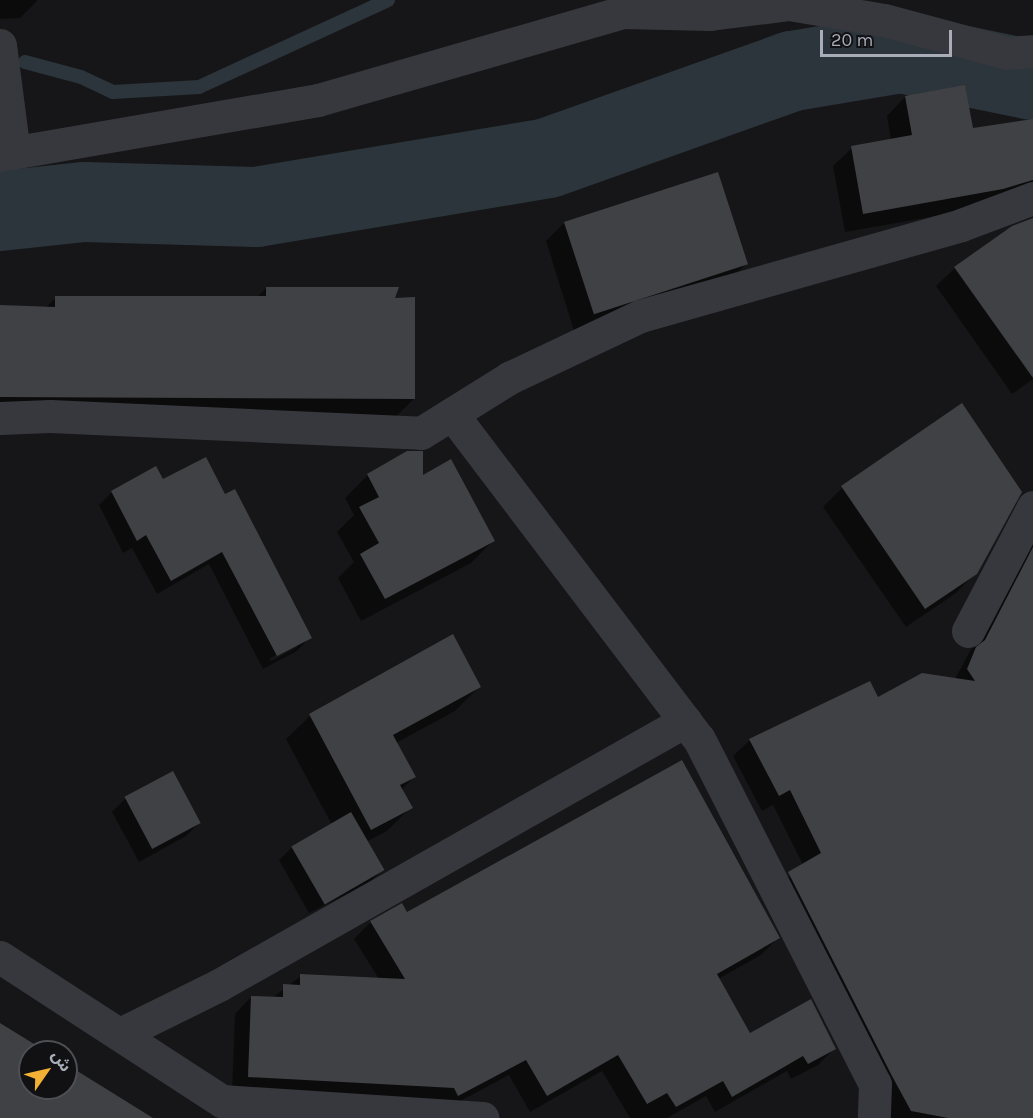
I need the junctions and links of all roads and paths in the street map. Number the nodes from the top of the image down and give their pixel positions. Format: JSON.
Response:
{"nodes":[{"id":1,"x":622,"y":6,"type":"edge"},
{"id":2,"x":885,"y":10,"type":"edge"},
{"id":3,"x":2,"y":45,"type":"edge"},
{"id":4,"x":1033,"y":51,"type":"edge"},
{"id":5,"x":7,"y":154,"type":"edge"},
{"id":6,"x":1033,"y":198,"type":"edge"},
{"id":7,"x":452,"y":414,"type":"junction"},
{"id":8,"x":0,"y":418,"type":"edge"},
{"id":9,"x":1033,"y":507,"type":"edge"},
{"id":10,"x":968,"y":630,"type":"dead end"},
{"id":11,"x":685,"y":721,"type":"junction"},
{"id":12,"x":0,"y":957,"type":"edge"},
{"id":13,"x":120,"y":1034,"type":"junction"},
{"id":14,"x":227,"y":1109,"type":"edge"},
{"id":15,"x":483,"y":1118,"type":"edge"},
{"id":16,"x":874,"y":1118,"type":"edge"}],
"edges":[{"from":1,"to":2,"type":"street"},
{"from":1,"to":5,"type":"street"},
{"from":2,"to":4,"type":"street"},
{"from":3,"to":5,"type":"street"},
{"from":6,"to":7,"type":"street"},
{"from":7,"to":8,"type":"street"},
{"from":7,"to":11,"type":"street"},
{"from":9,"to":10,"type":"street"},
{"from":11,"to":13,"type":"street"},
{"from":11,"to":16,"type":"street"},
{"from":12,"to":13,"type":"street"},
{"from":13,"to":14,"type":"street"},
{"from":14,"to":15,"type":"street"}]}
